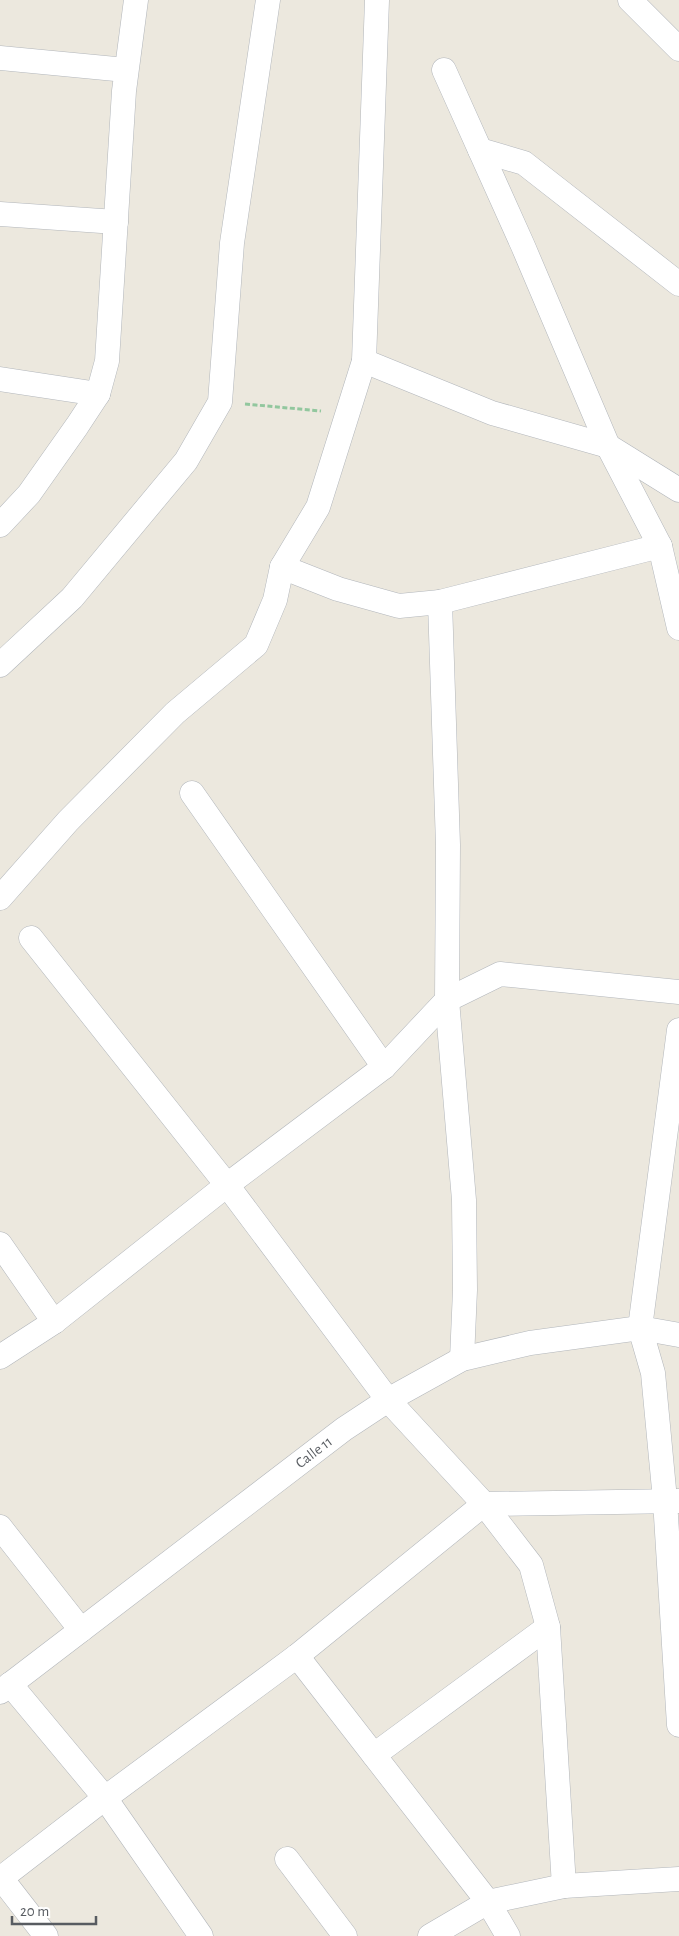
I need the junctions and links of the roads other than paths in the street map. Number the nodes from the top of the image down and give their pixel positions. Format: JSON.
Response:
{"nodes":[{"id":1,"x":136,"y":0,"type":"edge"},
{"id":2,"x":268,"y":0,"type":"edge"},
{"id":3,"x":376,"y":0,"type":"edge"},
{"id":4,"x":630,"y":0,"type":"edge"},
{"id":5,"x":679,"y":49,"type":"edge"},
{"id":6,"x":0,"y":58,"type":"edge"},
{"id":7,"x":126,"y":70,"type":"junction"},
{"id":8,"x":444,"y":70,"type":"dead end"},
{"id":9,"x":480,"y":150,"type":"junction"},
{"id":10,"x":0,"y":214,"type":"edge"},
{"id":11,"x":116,"y":222,"type":"junction"},
{"id":12,"x":679,"y":284,"type":"edge"},
{"id":13,"x":364,"y":360,"type":"junction"},
{"id":14,"x":0,"y":378,"type":"edge"},
{"id":15,"x":98,"y":394,"type":"junction"},
{"id":16,"x":608,"y":446,"type":"junction"},
{"id":17,"x":679,"y":490,"type":"edge"},
{"id":18,"x":0,"y":525,"type":"edge"},
{"id":19,"x":660,"y":546,"type":"junction"},
{"id":20,"x":282,"y":567,"type":"junction"},
{"id":21,"x":440,"y":602,"type":"junction"},
{"id":22,"x":679,"y":628,"type":"edge"},
{"id":23,"x":0,"y":665,"type":"edge"},
{"id":24,"x":192,"y":793,"type":"dead end"},
{"id":25,"x":0,"y":898,"type":"edge"},
{"id":26,"x":31,"y":938,"type":"dead end"},
{"id":27,"x":679,"y":992,"type":"edge"},
{"id":28,"x":447,"y":1000,"type":"junction"},
{"id":29,"x":679,"y":1030,"type":"edge"},
{"id":30,"x":384,"y":1067,"type":"junction"},
{"id":31,"x":227,"y":1185,"type":"junction"},
{"id":32,"x":0,"y":1244,"type":"edge"},
{"id":33,"x":54,"y":1322,"type":"junction"},
{"id":34,"x":640,"y":1328,"type":"junction"},
{"id":35,"x":679,"y":1335,"type":"edge"},
{"id":36,"x":0,"y":1358,"type":"edge"},
{"id":37,"x":462,"y":1359,"type":"junction"},
{"id":38,"x":388,"y":1400,"type":"junction"},
{"id":39,"x":672,"y":1501,"type":"edge"},
{"id":40,"x":484,"y":1504,"type":"junction"},
{"id":41,"x":0,"y":1526,"type":"edge"},
{"id":42,"x":548,"y":1627,"type":"junction"},
{"id":43,"x":81,"y":1630,"type":"junction"},
{"id":44,"x":297,"y":1656,"type":"junction"},
{"id":45,"x":5,"y":1688,"type":"edge"},
{"id":46,"x":679,"y":1717,"type":"edge"},
{"id":47,"x":374,"y":1755,"type":"junction"},
{"id":48,"x":105,"y":1798,"type":"junction"},
{"id":49,"x":286,"y":1859,"type":"dead end"},
{"id":50,"x":0,"y":1878,"type":"edge"},
{"id":51,"x":679,"y":1879,"type":"edge"},
{"id":52,"x":564,"y":1886,"type":"junction"},
{"id":53,"x":488,"y":1902,"type":"junction"},
{"id":54,"x":46,"y":1936,"type":"edge"},
{"id":55,"x":200,"y":1936,"type":"edge"},
{"id":56,"x":345,"y":1936,"type":"edge"},
{"id":57,"x":430,"y":1936,"type":"edge"},
{"id":58,"x":508,"y":1936,"type":"edge"}],
"edges":[{"from":1,"to":7,"type":"street"},
{"from":2,"to":23,"type":"street"},
{"from":3,"to":13,"type":"street"},
{"from":4,"to":5,"type":"street"},
{"from":6,"to":7,"type":"street"},
{"from":7,"to":11,"type":"street"},
{"from":8,"to":9,"type":"street"},
{"from":9,"to":12,"type":"street"},
{"from":9,"to":16,"type":"street"},
{"from":10,"to":11,"type":"street"},
{"from":11,"to":15,"type":"street"},
{"from":13,"to":16,"type":"street"},
{"from":13,"to":20,"type":"street"},
{"from":14,"to":15,"type":"street"},
{"from":15,"to":18,"type":"street"},
{"from":16,"to":17,"type":"street"},
{"from":16,"to":19,"type":"street"},
{"from":19,"to":21,"type":"street"},
{"from":19,"to":22,"type":"street"},
{"from":20,"to":21,"type":"street"},
{"from":20,"to":25,"type":"street"},
{"from":21,"to":28,"type":"street"},
{"from":24,"to":30,"type":"street"},
{"from":26,"to":31,"type":"street"},
{"from":27,"to":28,"type":"street"},
{"from":28,"to":30,"type":"street"},
{"from":28,"to":37,"type":"street"},
{"from":29,"to":34,"type":"street"},
{"from":30,"to":31,"type":"street"},
{"from":31,"to":33,"type":"street"},
{"from":31,"to":38,"type":"street"},
{"from":32,"to":33,"type":"street"},
{"from":33,"to":36,"type":"street"},
{"from":34,"to":35,"type":"street","name":"Calle 11"},
{"from":34,"to":37,"type":"street","name":"Calle 11"},
{"from":34,"to":39,"type":"street"},
{"from":37,"to":38,"type":"street","name":"Calle 11"},
{"from":38,"to":40,"type":"street"},
{"from":38,"to":43,"type":"street","name":"Calle 11"},
{"from":39,"to":40,"type":"street"},
{"from":39,"to":46,"type":"street"},
{"from":40,"to":42,"type":"street"},
{"from":40,"to":44,"type":"street"},
{"from":41,"to":43,"type":"street"},
{"from":42,"to":47,"type":"street"},
{"from":42,"to":52,"type":"street"},
{"from":43,"to":45,"type":"street","name":"Calle 11"},
{"from":44,"to":47,"type":"street"},
{"from":44,"to":48,"type":"street"},
{"from":45,"to":48,"type":"street"},
{"from":47,"to":53,"type":"street"},
{"from":48,"to":50,"type":"street"},
{"from":48,"to":55,"type":"street"},
{"from":49,"to":56,"type":"street"},
{"from":50,"to":54,"type":"street"},
{"from":51,"to":52,"type":"street"},
{"from":52,"to":53,"type":"street"},
{"from":53,"to":57,"type":"street"},
{"from":53,"to":58,"type":"street"}]}
